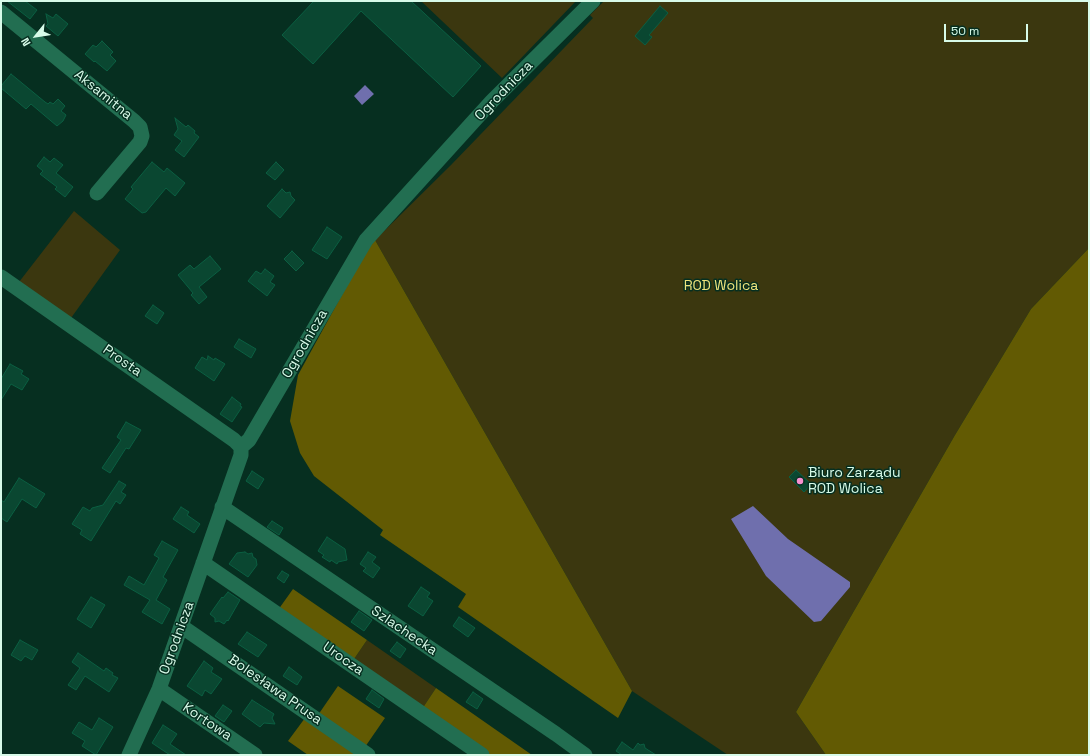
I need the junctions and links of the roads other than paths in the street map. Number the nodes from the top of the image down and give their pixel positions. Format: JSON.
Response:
{"nodes":[{"id":1,"x":593,"y":1,"type":"edge"},
{"id":2,"x":1,"y":12,"type":"edge"},
{"id":3,"x":97,"y":193,"type":"dead end"},
{"id":4,"x":1,"y":277,"type":"edge"},
{"id":5,"x":241,"y":447,"type":"junction"},
{"id":6,"x":222,"y":508,"type":"junction"},
{"id":7,"x":203,"y":563,"type":"junction"},
{"id":8,"x":182,"y":626,"type":"junction"},
{"id":9,"x":159,"y":689,"type":"junction"},
{"id":10,"x":129,"y":755,"type":"edge"},
{"id":11,"x":255,"y":755,"type":"edge"},
{"id":12,"x":368,"y":755,"type":"edge"},
{"id":13,"x":482,"y":755,"type":"edge"},
{"id":14,"x":585,"y":755,"type":"edge"}],
"edges":[{"from":1,"to":5,"type":"street","name":"Ogrodnicza"},
{"from":2,"to":3,"type":"street","name":"Aksamitna"},
{"from":4,"to":5,"type":"street","name":"Prosta"},
{"from":5,"to":6,"type":"street","name":"Ogrodnicza"},
{"from":6,"to":7,"type":"street","name":"Ogrodnicza"},
{"from":6,"to":14,"type":"street","name":"Szlachecka"},
{"from":7,"to":8,"type":"street","name":"Ogrodnicza"},
{"from":7,"to":13,"type":"street","name":"Urocza"},
{"from":8,"to":9,"type":"street","name":"Ogrodnicza"},
{"from":8,"to":12,"type":"street","name":"Bolesława Prusa"},
{"from":9,"to":10,"type":"street","name":"Ogrodnicza"},
{"from":9,"to":11,"type":"street","name":"Kortowa"}]}
